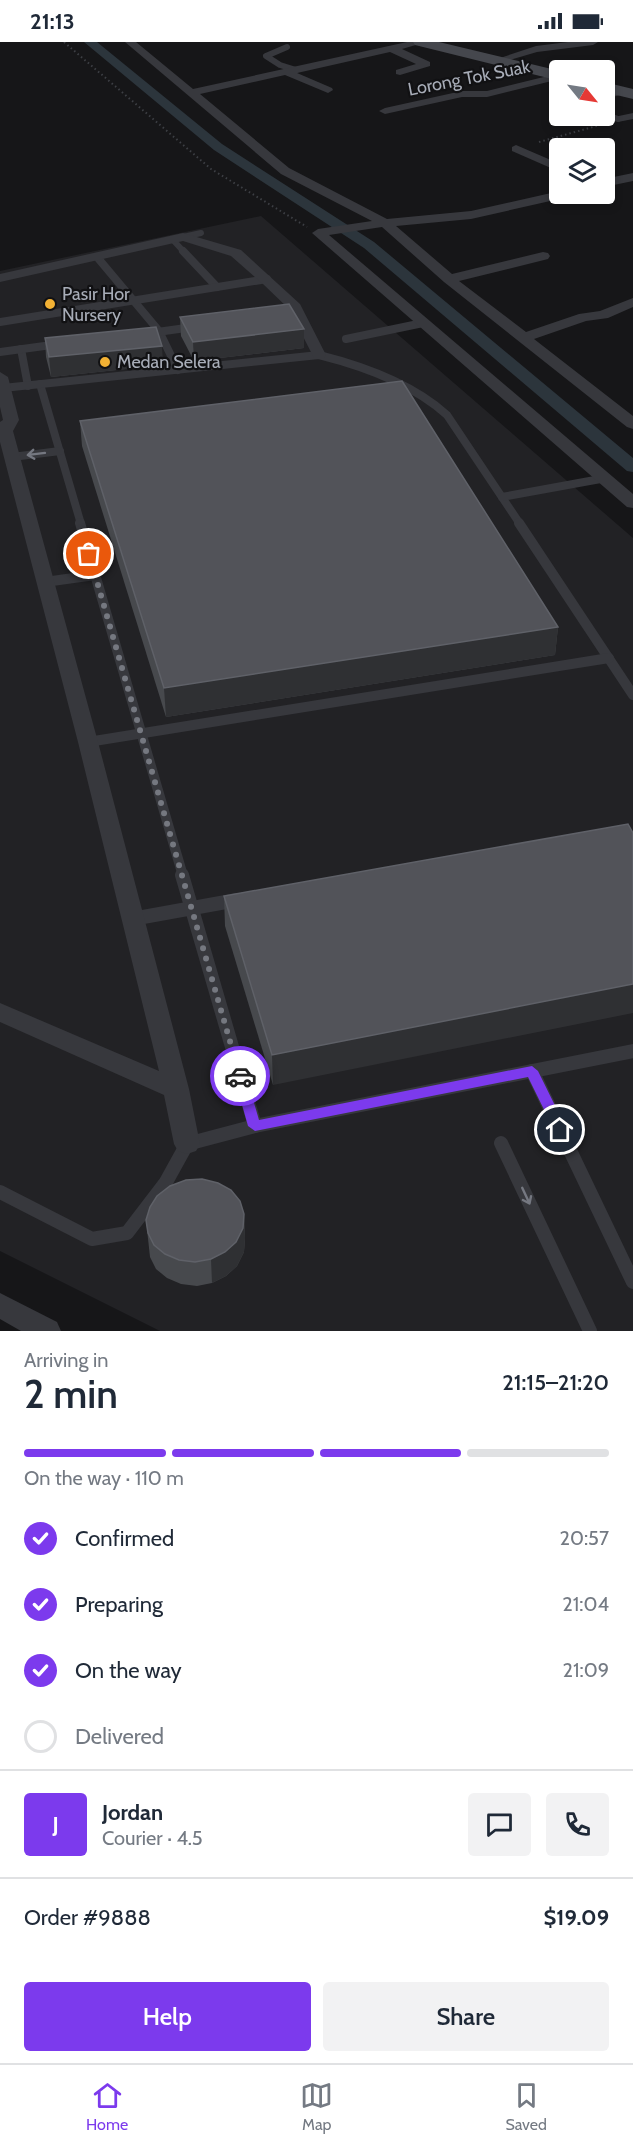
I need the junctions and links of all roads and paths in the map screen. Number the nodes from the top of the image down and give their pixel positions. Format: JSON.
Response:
{"nodes":[{"id":1,"x":64,"y":42,"type":"edge"},
{"id":2,"x":130,"y":42,"type":"edge"},
{"id":3,"x":421,"y":42,"type":"edge"},
{"id":4,"x":593,"y":42,"type":"edge"},
{"id":5,"x":287,"y":47,"type":"dead end"},
{"id":6,"x":392,"y":49,"type":"junction"},
{"id":7,"x":496,"y":61,"type":"junction"},
{"id":8,"x":291,"y":71,"type":"junction"},
{"id":9,"x":400,"y":72,"type":"dead end"},
{"id":10,"x":549,"y":73,"type":"edge"},
{"id":11,"x":549,"y":79,"type":"edge"},
{"id":12,"x":328,"y":90,"type":"dead end"},
{"id":13,"x":191,"y":93,"type":"junction"},
{"id":14,"x":385,"y":111,"type":"dead end"},
{"id":15,"x":633,"y":116,"type":"edge"},
{"id":16,"x":615,"y":118,"type":"edge"},
{"id":17,"x":618,"y":119,"type":"junction"},
{"id":18,"x":539,"y":142,"type":"dead end"},
{"id":19,"x":516,"y":148,"type":"dead end"},
{"id":20,"x":549,"y":164,"type":"edge"},
{"id":21,"x":549,"y":198,"type":"edge"},
{"id":22,"x":385,"y":223,"type":"junction"},
{"id":23,"x":201,"y":233,"type":"dead end"},
{"id":24,"x":321,"y":233,"type":"junction"},
{"id":25,"x":178,"y":238,"type":"junction"},
{"id":26,"x":543,"y":256,"type":"dead end"},
{"id":27,"x":97,"y":257,"type":"junction"},
{"id":28,"x":0,"y":279,"type":"edge"},
{"id":29,"x":267,"y":279,"type":"junction"},
{"id":30,"x":449,"y":279,"type":"junction"},
{"id":31,"x":217,"y":287,"type":"junction"},
{"id":32,"x":134,"y":300,"type":"junction"},
{"id":33,"x":633,"y":302,"type":"edge"},
{"id":34,"x":0,"y":322,"type":"edge"},
{"id":35,"x":423,"y":323,"type":"junction"},
{"id":36,"x":206,"y":326,"type":"edge"},
{"id":37,"x":159,"y":332,"type":"junction"},
{"id":38,"x":136,"y":334,"type":"edge"},
{"id":39,"x":524,"y":338,"type":"junction"},
{"id":40,"x":346,"y":339,"type":"dead end"},
{"id":41,"x":67,"y":343,"type":"edge"},
{"id":42,"x":21,"y":349,"type":"junction"},
{"id":43,"x":0,"y":352,"type":"edge"},
{"id":44,"x":319,"y":355,"type":"junction"},
{"id":45,"x":178,"y":370,"type":"junction"},
{"id":46,"x":1,"y":383,"type":"edge"},
{"id":47,"x":40,"y":384,"type":"junction"},
{"id":48,"x":28,"y":386,"type":"junction"},
{"id":49,"x":633,"y":424,"type":"edge"},
{"id":50,"x":5,"y":441,"type":"edge"},
{"id":51,"x":60,"y":451,"type":"junction"},
{"id":52,"x":606,"y":478,"type":"junction"},
{"id":53,"x":502,"y":497,"type":"junction"},
{"id":54,"x":633,"y":503,"type":"edge"},
{"id":55,"x":95,"y":575,"type":"junction"},
{"id":56,"x":45,"y":582,"type":"junction"},
{"id":57,"x":609,"y":658,"type":"junction"},
{"id":58,"x":633,"y":695,"type":"edge"},
{"id":59,"x":141,"y":734,"type":"junction"},
{"id":60,"x":88,"y":742,"type":"junction"},
{"id":61,"x":255,"y":897,"type":"edge"},
{"id":62,"x":192,"y":908,"type":"junction"},
{"id":63,"x":132,"y":919,"type":"junction"},
{"id":64,"x":0,"y":1012,"type":"edge"},
{"id":65,"x":633,"y":1051,"type":"edge"},
{"id":66,"x":532,"y":1071,"type":"junction"},
{"id":67,"x":176,"y":1089,"type":"junction"},
{"id":68,"x":255,"y":1126,"type":"junction"},
{"id":69,"x":501,"y":1143,"type":"dead end"},
{"id":70,"x":187,"y":1144,"type":"junction"},
{"id":71,"x":0,"y":1192,"type":"edge"},
{"id":72,"x":633,"y":1282,"type":"edge"},
{"id":73,"x":0,"y":1305,"type":"edge"},
{"id":74,"x":47,"y":1331,"type":"edge"},
{"id":75,"x":590,"y":1331,"type":"edge"}],
"edges":[{"from":1,"to":24,"type":"path"},
{"from":2,"to":13,"type":"street"},
{"from":3,"to":6,"type":"street","name":"Lorong Tok Suak"},
{"from":3,"to":7,"type":"main road"},
{"from":4,"to":7,"type":"street"},
{"from":5,"to":8,"type":"lane"},
{"from":6,"to":8,"type":"street","name":"Lorong Tok Suak"},
{"from":6,"to":9,"type":"street"},
{"from":7,"to":10,"type":"main road"},
{"from":8,"to":12,"type":"street"},
{"from":8,"to":13,"type":"street","name":"Lorong Tok Suak"},
{"from":11,"to":14,"type":"street","name":"Lorong Tok Suak"},
{"from":13,"to":22,"type":"street"},
{"from":15,"to":17,"type":"street"},
{"from":16,"to":17,"type":"lane"},
{"from":17,"to":18,"type":"path"},
{"from":19,"to":20,"type":"street"},
{"from":21,"to":22,"type":"street"},
{"from":22,"to":24,"type":"street"},
{"from":22,"to":30,"type":"street"},
{"from":23,"to":25,"type":"lane"},
{"from":24,"to":35,"type":"street"},
{"from":25,"to":27,"type":"street"},
{"from":25,"to":29,"type":"street"},
{"from":25,"to":31,"type":"lane"},
{"from":26,"to":30,"type":"street"},
{"from":27,"to":28,"type":"street"},
{"from":27,"to":32,"type":"lane"},
{"from":29,"to":31,"type":"lane"},
{"from":29,"to":44,"type":"street"},
{"from":30,"to":39,"type":"street"},
{"from":31,"to":32,"type":"lane"},
{"from":32,"to":34,"type":"lane"},
{"from":32,"to":37,"type":"lane"},
{"from":33,"to":39,"type":"street"},
{"from":35,"to":40,"type":"lane"},
{"from":35,"to":52,"type":"street"},
{"from":36,"to":37,"type":"lane"},
{"from":37,"to":38,"type":"lane"},
{"from":37,"to":45,"type":"lane"},
{"from":39,"to":49,"type":"street"},
{"from":41,"to":42,"type":"lane"},
{"from":42,"to":43,"type":"lane"},
{"from":42,"to":48,"type":"lane"},
{"from":44,"to":45,"type":"lane"},
{"from":44,"to":53,"type":"lane"},
{"from":45,"to":47,"type":"lane"},
{"from":46,"to":48,"type":"lane"},
{"from":46,"to":50,"type":"street"},
{"from":47,"to":48,"type":"lane"},
{"from":47,"to":51,"type":"lane"},
{"from":51,"to":50,"type":"lane","one_way":true},
{"from":50,"to":56,"type":"street"},
{"from":51,"to":55,"type":"lane"},
{"from":52,"to":53,"type":"lane"},
{"from":52,"to":54,"type":"street"},
{"from":53,"to":57,"type":"lane"},
{"from":55,"to":56,"type":"lane"},
{"from":55,"to":59,"type":"lane"},
{"from":56,"to":60,"type":"street"},
{"from":57,"to":58,"type":"lane"},
{"from":57,"to":59,"type":"lane"},
{"from":59,"to":60,"type":"lane"},
{"from":59,"to":62,"type":"lane"},
{"from":60,"to":63,"type":"street"},
{"from":61,"to":62,"type":"lane"},
{"from":62,"to":63,"type":"lane"},
{"from":62,"to":68,"type":"lane"},
{"from":63,"to":67,"type":"street"},
{"from":64,"to":67,"type":"street"},
{"from":65,"to":66,"type":"lane"},
{"from":66,"to":68,"type":"lane"},
{"from":66,"to":72,"type":"lane"},
{"from":67,"to":70,"type":"street"},
{"from":68,"to":70,"type":"lane"},
{"from":69,"to":75,"type":"lane","one_way":true},
{"from":70,"to":71,"type":"lane"},
{"from":73,"to":74,"type":"street"}]}
